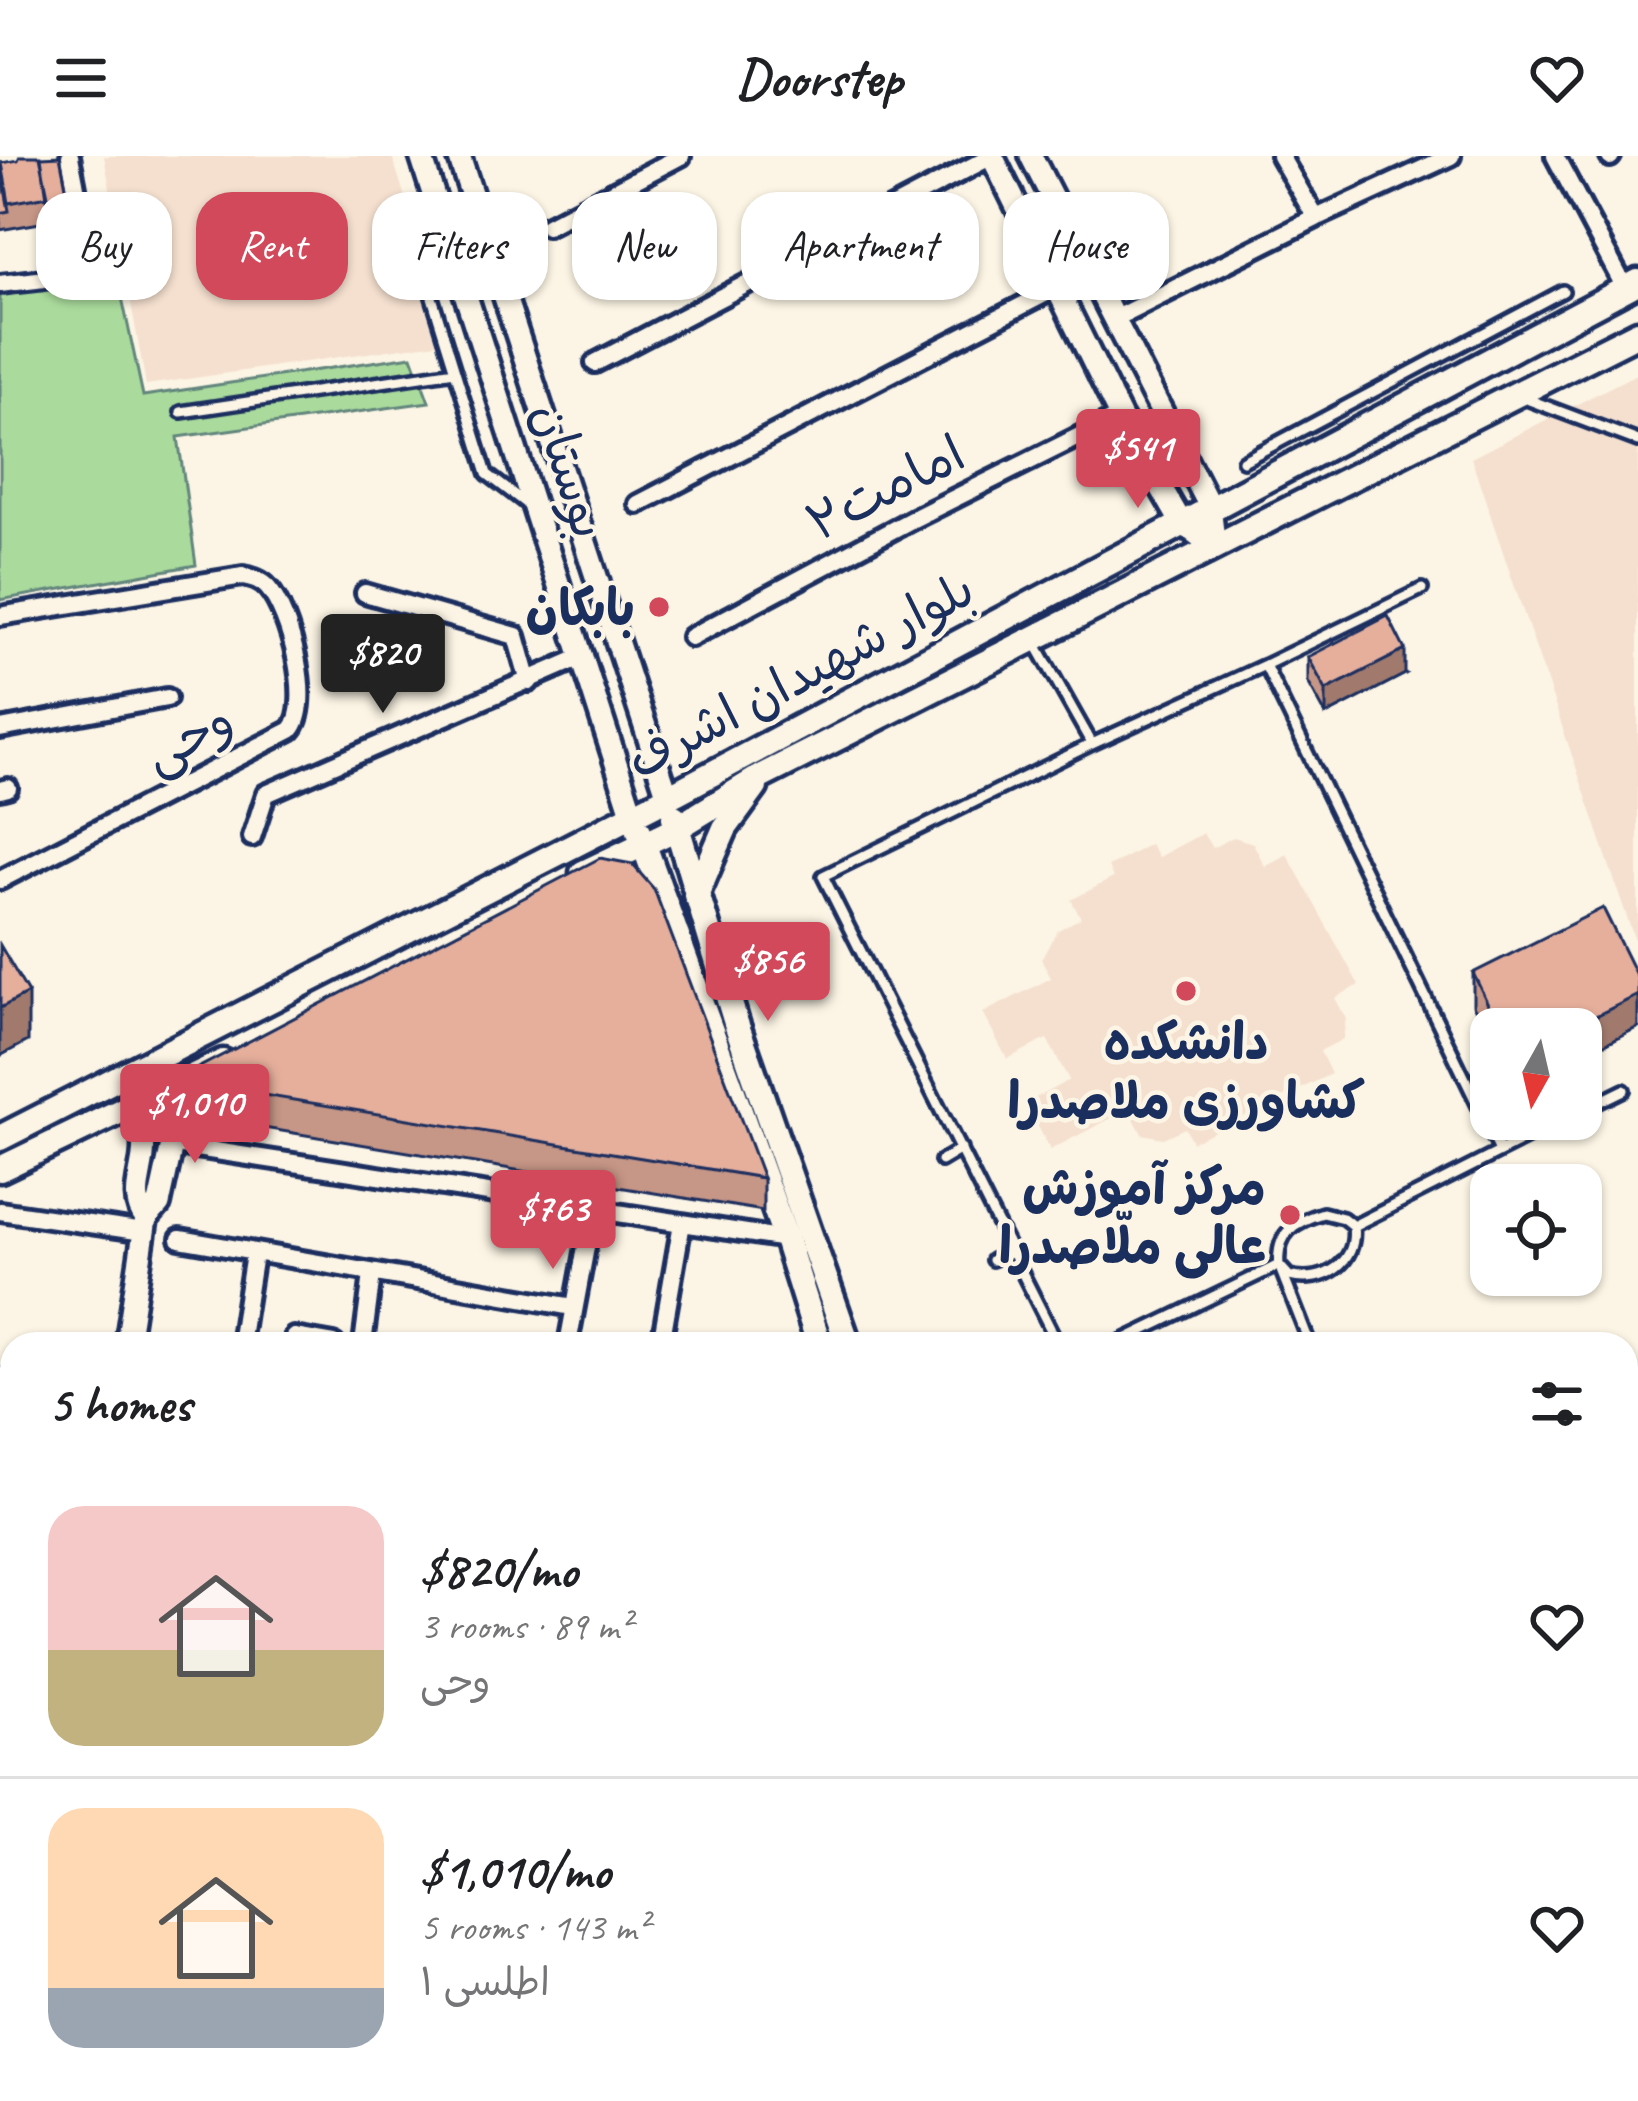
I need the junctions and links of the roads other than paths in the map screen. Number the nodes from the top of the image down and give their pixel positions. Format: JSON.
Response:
{"nodes":[{"id":1,"x":70,"y":156,"type":"edge"},
{"id":2,"x":421,"y":156,"type":"edge"},
{"id":3,"x":459,"y":156,"type":"edge"},
{"id":4,"x":681,"y":156,"type":"edge"},
{"id":5,"x":992,"y":156,"type":"edge"},
{"id":6,"x":1031,"y":156,"type":"edge"},
{"id":7,"x":1280,"y":156,"type":"edge"},
{"id":8,"x":1451,"y":156,"type":"edge"},
{"id":9,"x":1555,"y":156,"type":"edge"},
{"id":10,"x":433,"y":192,"type":"edge"},
{"id":11,"x":1010,"y":192,"type":"edge"},
{"id":12,"x":1316,"y":218,"type":"junction"},
{"id":13,"x":548,"y":225,"type":"edge"},
{"id":14,"x":0,"y":284,"type":"edge"},
{"id":15,"x":1632,"y":285,"type":"edge"},
{"id":16,"x":1563,"y":291,"type":"dead end"},
{"id":17,"x":433,"y":300,"type":"edge"},
{"id":18,"x":468,"y":300,"type":"edge"},
{"id":19,"x":1031,"y":300,"type":"edge"},
{"id":20,"x":1062,"y":300,"type":"edge"},
{"id":21,"x":1114,"y":319,"type":"junction"},
{"id":22,"x":1492,"y":329,"type":"junction"},
{"id":23,"x":1638,"y":333,"type":"edge"},
{"id":24,"x":1504,"y":352,"type":"junction"},
{"id":25,"x":595,"y":363,"type":"dead end"},
{"id":26,"x":455,"y":370,"type":"junction"},
{"id":27,"x":1519,"y":396,"type":"junction"},
{"id":28,"x":181,"y":412,"type":"dead end"},
{"id":29,"x":1120,"y":416,"type":"junction"},
{"id":30,"x":1638,"y":441,"type":"edge"},
{"id":31,"x":1296,"y":447,"type":"junction"},
{"id":32,"x":1243,"y":461,"type":"dead end"},
{"id":33,"x":638,"y":504,"type":"dead end"},
{"id":34,"x":1210,"y":507,"type":"junction"},
{"id":35,"x":537,"y":513,"type":"junction"},
{"id":36,"x":1181,"y":522,"type":"junction"},
{"id":37,"x":1216,"y":548,"type":"junction"},
{"id":38,"x":1422,"y":589,"type":"dead end"},
{"id":39,"x":365,"y":593,"type":"dead end"},
{"id":40,"x":605,"y":605,"type":"junction"},
{"id":41,"x":0,"y":616,"type":"edge"},
{"id":42,"x":572,"y":619,"type":"junction"},
{"id":43,"x":691,"y":637,"type":"dead end"},
{"id":44,"x":1033,"y":640,"type":"junction"},
{"id":45,"x":584,"y":656,"type":"junction"},
{"id":46,"x":1264,"y":665,"type":"junction"},
{"id":47,"x":530,"y":682,"type":"junction"},
{"id":48,"x":167,"y":698,"type":"dead end"},
{"id":49,"x":1155,"y":698,"type":"dead end"},
{"id":50,"x":1163,"y":711,"type":"junction"},
{"id":51,"x":0,"y":729,"type":"edge"},
{"id":52,"x":1092,"y":744,"type":"junction"},
{"id":53,"x":762,"y":776,"type":"junction"},
{"id":54,"x":668,"y":797,"type":"junction"},
{"id":55,"x":632,"y":813,"type":"junction"},
{"id":56,"x":677,"y":828,"type":"junction"},
{"id":57,"x":252,"y":837,"type":"dead end"},
{"id":58,"x":643,"y":843,"type":"junction"},
{"id":59,"x":0,"y":880,"type":"edge"},
{"id":60,"x":603,"y":891,"type":"edge"},
{"id":61,"x":696,"y":895,"type":"junction"},
{"id":62,"x":639,"y":901,"type":"edge"},
{"id":63,"x":675,"y":934,"type":"junction"},
{"id":64,"x":248,"y":1048,"type":"edge"},
{"id":65,"x":186,"y":1081,"type":"junction"},
{"id":66,"x":1624,"y":1090,"type":"dead end"},
{"id":67,"x":1602,"y":1101,"type":"edge"},
{"id":68,"x":124,"y":1110,"type":"junction"},
{"id":69,"x":0,"y":1138,"type":"edge"},
{"id":70,"x":1522,"y":1140,"type":"edge"},
{"id":71,"x":170,"y":1144,"type":"junction"},
{"id":72,"x":961,"y":1149,"type":"junction"},
{"id":73,"x":1500,"y":1151,"type":"junction"},
{"id":74,"x":941,"y":1161,"type":"dead end"},
{"id":75,"x":0,"y":1168,"type":"edge"},
{"id":76,"x":592,"y":1209,"type":"junction"},
{"id":77,"x":0,"y":1211,"type":"edge"},
{"id":78,"x":682,"y":1223,"type":"junction"},
{"id":79,"x":145,"y":1226,"type":"junction"},
{"id":80,"x":1353,"y":1226,"type":"junction"},
{"id":81,"x":181,"y":1239,"type":"dead end"},
{"id":82,"x":785,"y":1239,"type":"junction"},
{"id":83,"x":1012,"y":1252,"type":"junction"},
{"id":84,"x":254,"y":1254,"type":"junction"},
{"id":85,"x":992,"y":1260,"type":"dead end"},
{"id":86,"x":1279,"y":1265,"type":"junction"},
{"id":87,"x":372,"y":1274,"type":"junction"},
{"id":88,"x":573,"y":1307,"type":"junction"},
{"id":89,"x":129,"y":1332,"type":"edge"},
{"id":90,"x":242,"y":1332,"type":"edge"},
{"id":91,"x":365,"y":1332,"type":"edge"},
{"id":92,"x":570,"y":1332,"type":"edge"},
{"id":93,"x":663,"y":1332,"type":"edge"},
{"id":94,"x":815,"y":1332,"type":"edge"},
{"id":95,"x":844,"y":1332,"type":"edge"},
{"id":96,"x":1052,"y":1332,"type":"edge"},
{"id":97,"x":1140,"y":1332,"type":"edge"},
{"id":98,"x":1305,"y":1332,"type":"edge"}],
"edges":[{"from":1,"to":14,"type":"street"},
{"from":2,"to":10,"type":"street","name":"بوستان"},
{"from":3,"to":40,"type":"street","name":"بوستان"},
{"from":4,"to":13,"type":"street"},
{"from":5,"to":11,"type":"street"},
{"from":5,"to":25,"type":"street"},
{"from":6,"to":21,"type":"street"},
{"from":7,"to":12,"type":"street"},
{"from":8,"to":12,"type":"street"},
{"from":9,"to":15,"type":"street"},
{"from":12,"to":21,"type":"street"},
{"from":15,"to":24,"type":"main road","name":"بلوار شهیدان اشرف"},
{"from":16,"to":22,"type":"lane"},
{"from":17,"to":26,"type":"lane"},
{"from":18,"to":35,"type":"street","name":"بوستان"},
{"from":19,"to":33,"type":"street"},
{"from":20,"to":29,"type":"street"},
{"from":21,"to":34,"type":"street"},
{"from":22,"to":24,"type":"lane"},
{"from":22,"to":31,"type":"lane"},
{"from":23,"to":27,"type":"main road","name":"بلوار شهیدان اشرف"},
{"from":24,"to":31,"type":"main road","name":"بلوار شهیدان اشرف"},
{"from":26,"to":28,"type":"lane"},
{"from":26,"to":35,"type":"lane"},
{"from":27,"to":30,"type":"lane"},
{"from":27,"to":37,"type":"main road","name":"بلوار شهیدان اشرف"},
{"from":29,"to":36,"type":"street"},
{"from":29,"to":43,"type":"street","name":"امامت۲"},
{"from":31,"to":32,"type":"lane"},
{"from":31,"to":34,"type":"main road","name":"بلوار شهیدان اشرف"},
{"from":34,"to":36,"type":"main road","name":"بلوار شهیدان اشرف"},
{"from":34,"to":37,"type":"street"},
{"from":35,"to":42,"type":"street","name":"بوستان"},
{"from":36,"to":37,"type":"street"},
{"from":36,"to":54,"type":"main road","name":"بلوار شهیدان اشرف"},
{"from":37,"to":44,"type":"main road","name":"بلوار شهیدان اشرف"},
{"from":38,"to":46,"type":"lane"},
{"from":39,"to":47,"type":"street"},
{"from":40,"to":42,"type":"street"},
{"from":40,"to":54,"type":"street","name":"بوستان"},
{"from":41,"to":59,"type":"street","name":"وحی"},
{"from":42,"to":45,"type":"street","name":"بوستان"},
{"from":44,"to":52,"type":"lane"},
{"from":44,"to":53,"type":"main road","name":"بلوار شهیدان اشرف"},
{"from":45,"to":47,"type":"street"},
{"from":45,"to":55,"type":"street","name":"بوستان"},
{"from":46,"to":50,"type":"lane"},
{"from":46,"to":73,"type":"lane"},
{"from":47,"to":57,"type":"street"},
{"from":48,"to":51,"type":"street"},
{"from":49,"to":50,"type":"lane"},
{"from":50,"to":52,"type":"lane"},
{"from":52,"to":72,"type":"lane"},
{"from":53,"to":56,"type":"main road","name":"بلوار شهیدان اشرف"},
{"from":53,"to":61,"type":"main road"},
{"from":54,"to":55,"type":"main road","name":"بلوار شهیدان اشرف"},
{"from":54,"to":56,"type":"main road"},
{"from":55,"to":58,"type":"main road"},
{"from":55,"to":69,"type":"main road","name":"بلوار شهیدان اشرف"},
{"from":56,"to":58,"type":"main road","name":"بلوار شهیدان اشرف"},
{"from":56,"to":61,"type":"main road"},
{"from":58,"to":60,"type":"main road","name":"بلوار شهیدان اشرف"},
{"from":58,"to":63,"type":"main road"},
{"from":61,"to":95,"type":"main road"},
{"from":62,"to":63,"type":"main road"},
{"from":63,"to":82,"type":"main road"},
{"from":64,"to":65,"type":"main road"},
{"from":65,"to":68,"type":"main road"},
{"from":65,"to":71,"type":"street"},
{"from":66,"to":67,"type":"lane"},
{"from":68,"to":75,"type":"main road"},
{"from":68,"to":79,"type":"street"},
{"from":70,"to":73,"type":"lane"},
{"from":71,"to":76,"type":"street"},
{"from":71,"to":79,"type":"street"},
{"from":72,"to":74,"type":"lane"},
{"from":72,"to":83,"type":"lane"},
{"from":73,"to":80,"type":"lane"},
{"from":76,"to":78,"type":"street"},
{"from":76,"to":88,"type":"street"},
{"from":77,"to":79,"type":"street"},
{"from":78,"to":82,"type":"street"},
{"from":78,"to":93,"type":"street"},
{"from":79,"to":89,"type":"street"},
{"from":80,"to":86,"type":"lane"},
{"from":80,"to":86,"type":"lane"},
{"from":81,"to":84,"type":"street"},
{"from":82,"to":94,"type":"main road"},
{"from":83,"to":85,"type":"lane"},
{"from":83,"to":96,"type":"lane"},
{"from":84,"to":87,"type":"street"},
{"from":84,"to":90,"type":"street"},
{"from":86,"to":97,"type":"lane"},
{"from":86,"to":98,"type":"lane"},
{"from":87,"to":88,"type":"street"},
{"from":87,"to":91,"type":"street"},
{"from":88,"to":92,"type":"street"}]}
